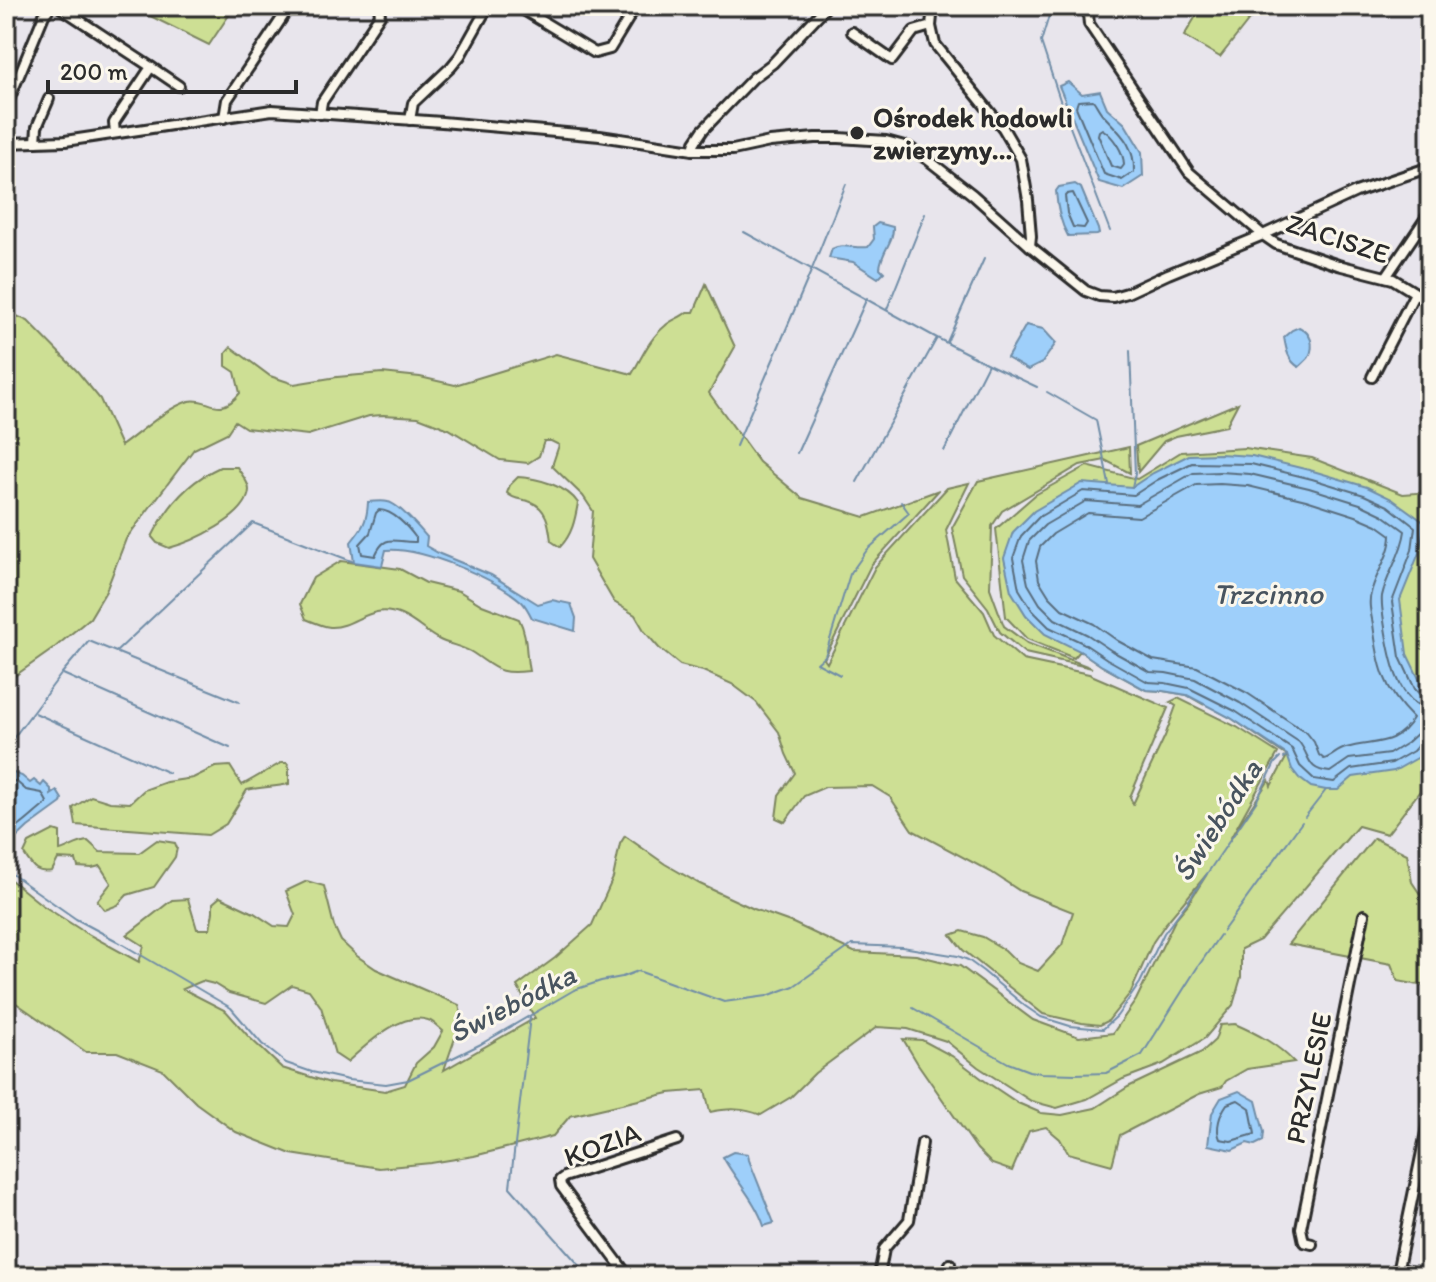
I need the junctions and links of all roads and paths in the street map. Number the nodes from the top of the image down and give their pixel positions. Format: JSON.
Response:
{"nodes":[{"id":1,"x":51,"y":6,"type":"edge"},
{"id":2,"x":58,"y":6,"type":"edge"},
{"id":3,"x":290,"y":6,"type":"edge"},
{"id":4,"x":379,"y":6,"type":"edge"},
{"id":5,"x":488,"y":6,"type":"edge"},
{"id":6,"x":517,"y":6,"type":"edge"},
{"id":7,"x":636,"y":6,"type":"edge"},
{"id":8,"x":827,"y":6,"type":"edge"},
{"id":9,"x":933,"y":6,"type":"edge"},
{"id":10,"x":1089,"y":6,"type":"edge"},
{"id":11,"x":931,"y":26,"type":"junction"},
{"id":12,"x":852,"y":32,"type":"dead end"},
{"id":13,"x":151,"y":67,"type":"junction"},
{"id":14,"x":179,"y":86,"type":"dead end"},
{"id":15,"x":49,"y":99,"type":"dead end"},
{"id":16,"x":6,"y":107,"type":"edge"},
{"id":17,"x":320,"y":114,"type":"junction"},
{"id":18,"x":224,"y":118,"type":"junction"},
{"id":19,"x":410,"y":120,"type":"junction"},
{"id":20,"x":115,"y":133,"type":"junction"},
{"id":21,"x":36,"y":142,"type":"junction"},
{"id":22,"x":6,"y":143,"type":"edge"},
{"id":23,"x":693,"y":150,"type":"junction"},
{"id":24,"x":1426,"y":168,"type":"edge"},
{"id":25,"x":1430,"y":183,"type":"edge"},
{"id":26,"x":1430,"y":212,"type":"edge"},
{"id":27,"x":1263,"y":235,"type":"junction"},
{"id":28,"x":1030,"y":246,"type":"junction"},
{"id":29,"x":1386,"y":277,"type":"junction"},
{"id":30,"x":1415,"y":293,"type":"junction"},
{"id":31,"x":1430,"y":302,"type":"edge"},
{"id":32,"x":1372,"y":377,"type":"dead end"},
{"id":33,"x":1364,"y":915,"type":"dead end"},
{"id":34,"x":1430,"y":1113,"type":"edge"},
{"id":35,"x":677,"y":1140,"type":"dead end"},
{"id":36,"x":922,"y":1143,"type":"dead end"},
{"id":37,"x":1312,"y":1244,"type":"dead end"},
{"id":38,"x":950,"y":1264,"type":"dead end"},
{"id":39,"x":1398,"y":1272,"type":"edge"},
{"id":40,"x":628,"y":1276,"type":"edge"},
{"id":41,"x":879,"y":1276,"type":"edge"},
{"id":42,"x":946,"y":1276,"type":"edge"},
{"id":43,"x":1425,"y":1276,"type":"edge"}],
"edges":[{"from":1,"to":16,"type":"street"},
{"from":2,"to":13,"type":"street"},
{"from":3,"to":18,"type":"street"},
{"from":4,"to":17,"type":"street"},
{"from":5,"to":19,"type":"street"},
{"from":6,"to":7,"type":"street"},
{"from":8,"to":23,"type":"street"},
{"from":9,"to":11,"type":"street"},
{"from":10,"to":27,"type":"street"},
{"from":11,"to":12,"type":"street"},
{"from":11,"to":28,"type":"street"},
{"from":13,"to":14,"type":"street"},
{"from":13,"to":20,"type":"street"},
{"from":15,"to":21,"type":"street"},
{"from":17,"to":18,"type":"street"},
{"from":17,"to":19,"type":"street"},
{"from":18,"to":20,"type":"street"},
{"from":19,"to":23,"type":"street"},
{"from":20,"to":21,"type":"street"},
{"from":21,"to":22,"type":"street"},
{"from":23,"to":28,"type":"street"},
{"from":24,"to":25,"type":"street"},
{"from":24,"to":27,"type":"street","name":"ZACISZE"},
{"from":26,"to":29,"type":"street"},
{"from":27,"to":28,"type":"street"},
{"from":27,"to":29,"type":"street","name":"ZACISZE"},
{"from":29,"to":30,"type":"street","name":"ZACISZE"},
{"from":30,"to":31,"type":"street","name":"ZACISZE"},
{"from":30,"to":32,"type":"street"},
{"from":33,"to":37,"type":"street","name":"PRZYLESIE"},
{"from":34,"to":39,"type":"street"},
{"from":35,"to":40,"type":"street","name":"KOZIA"},
{"from":36,"to":41,"type":"street"},
{"from":38,"to":42,"type":"street"},
{"from":39,"to":43,"type":"street"}]}
